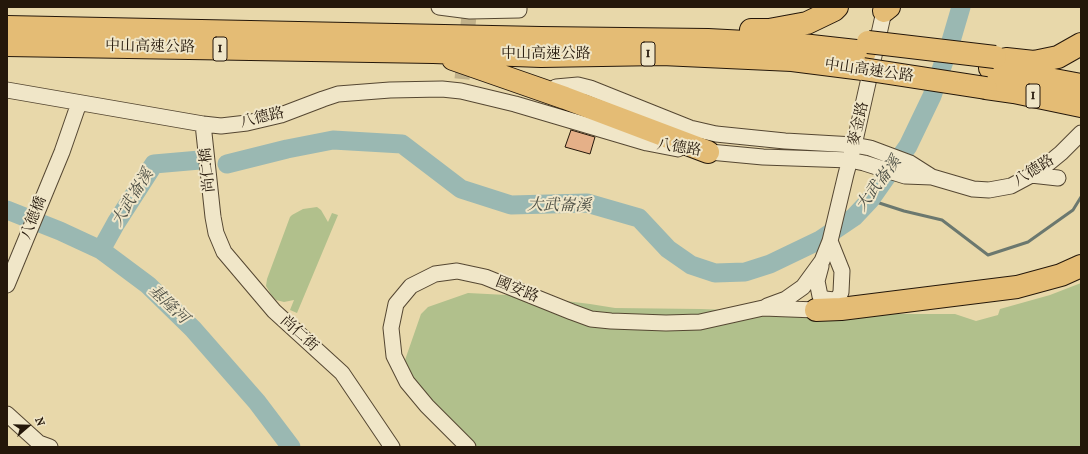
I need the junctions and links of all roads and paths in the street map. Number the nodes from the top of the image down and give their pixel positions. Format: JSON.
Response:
{"nodes":[{"id":1,"x":439,"y":7,"type":"edge"},
{"id":2,"x":519,"y":7,"type":"edge"},
{"id":3,"x":837,"y":7,"type":"edge"},
{"id":4,"x":886,"y":8,"type":"edge"},
{"id":5,"x":7,"y":27,"type":"edge"},
{"id":6,"x":542,"y":38,"type":"junction"},
{"id":7,"x":1081,"y":44,"type":"edge"},
{"id":8,"x":7,"y":45,"type":"edge"},
{"id":9,"x":433,"y":52,"type":"junction"},
{"id":10,"x":866,"y":54,"type":"junction"},
{"id":11,"x":990,"y":71,"type":"junction"},
{"id":12,"x":1081,"y":85,"type":"edge"},
{"id":13,"x":556,"y":87,"type":"dead end"},
{"id":14,"x":7,"y":90,"type":"edge"},
{"id":15,"x":530,"y":98,"type":"dead end"},
{"id":16,"x":79,"y":103,"type":"junction"},
{"id":17,"x":514,"y":104,"type":"junction"},
{"id":18,"x":1081,"y":106,"type":"edge"},
{"id":19,"x":203,"y":124,"type":"junction"},
{"id":20,"x":1078,"y":140,"type":"edge"},
{"id":21,"x":854,"y":145,"type":"junction"},
{"id":22,"x":708,"y":152,"type":"junction"},
{"id":23,"x":853,"y":166,"type":"junction"},
{"id":24,"x":908,"y":170,"type":"junction"},
{"id":25,"x":1031,"y":175,"type":"junction"},
{"id":26,"x":1058,"y":178,"type":"dead end"},
{"id":27,"x":213,"y":217,"type":"joint"},
{"id":28,"x":830,"y":241,"type":"junction"},
{"id":29,"x":822,"y":261,"type":"junction"},
{"id":30,"x":1081,"y":266,"type":"edge"},
{"id":31,"x":7,"y":285,"type":"edge"},
{"id":32,"x":829,"y":304,"type":"junction"},
{"id":33,"x":763,"y":308,"type":"junction"},
{"id":34,"x":7,"y":414,"type":"edge"},
{"id":35,"x":50,"y":447,"type":"edge"},
{"id":36,"x":392,"y":447,"type":"edge"},
{"id":37,"x":468,"y":447,"type":"edge"}],
"edges":[{"from":1,"to":2,"type":"street"},
{"from":3,"to":6,"type":"highway"},
{"from":4,"to":21,"type":"street","name":"麥金路"},
{"from":5,"to":6,"type":"highway","name":"中山高速公路","number":"1"},
{"from":6,"to":10,"type":"highway","name":"中山高速公路","number":"1"},
{"from":7,"to":11,"type":"highway"},
{"from":8,"to":9,"type":"highway","name":"中山高速公路","number":"1"},
{"from":9,"to":10,"type":"highway","name":"中山高速公路","number":"1"},
{"from":9,"to":22,"type":"highway"},
{"from":10,"to":11,"type":"highway","name":"中山高速公路","number":"1"},
{"from":11,"to":12,"type":"highway","name":"中山高速公路","number":"1"},
{"from":11,"to":18,"type":"highway","name":"中山高速公路","number":"1"},
{"from":13,"to":21,"type":"street","name":"八德路"},
{"from":14,"to":16,"type":"street","name":"八德路"},
{"from":15,"to":17,"type":"street"},
{"from":16,"to":19,"type":"street","name":"八德路"},
{"from":16,"to":31,"type":"street","name":"八德橋"},
{"from":17,"to":19,"type":"street","name":"八德路"},
{"from":17,"to":22,"type":"street","name":"八德路"},
{"from":19,"to":27,"type":"street","name":"尚仁橋"},
{"from":20,"to":25,"type":"street","name":"八德路"},
{"from":21,"to":23,"type":"street","name":"麥金路"},
{"from":21,"to":24,"type":"street","name":"八德路"},
{"from":22,"to":23,"type":"street","name":"八德路"},
{"from":23,"to":24,"type":"street","name":"八德路"},
{"from":23,"to":28,"type":"street","name":"麥金路"},
{"from":24,"to":25,"type":"street","name":"八德路"},
{"from":25,"to":26,"type":"street"},
{"from":27,"to":36,"type":"street","name":"尚仁街"},
{"from":28,"to":29,"type":"street","name":"麥金路"},
{"from":28,"to":32,"type":"street"},
{"from":29,"to":32,"type":"street"},
{"from":29,"to":33,"type":"street","name":"麥金路"},
{"from":30,"to":32,"type":"highway"},
{"from":32,"to":33,"type":"street","name":"國安路"},
{"from":33,"to":37,"type":"street","name":"國安路"},
{"from":34,"to":35,"type":"street"}]}
